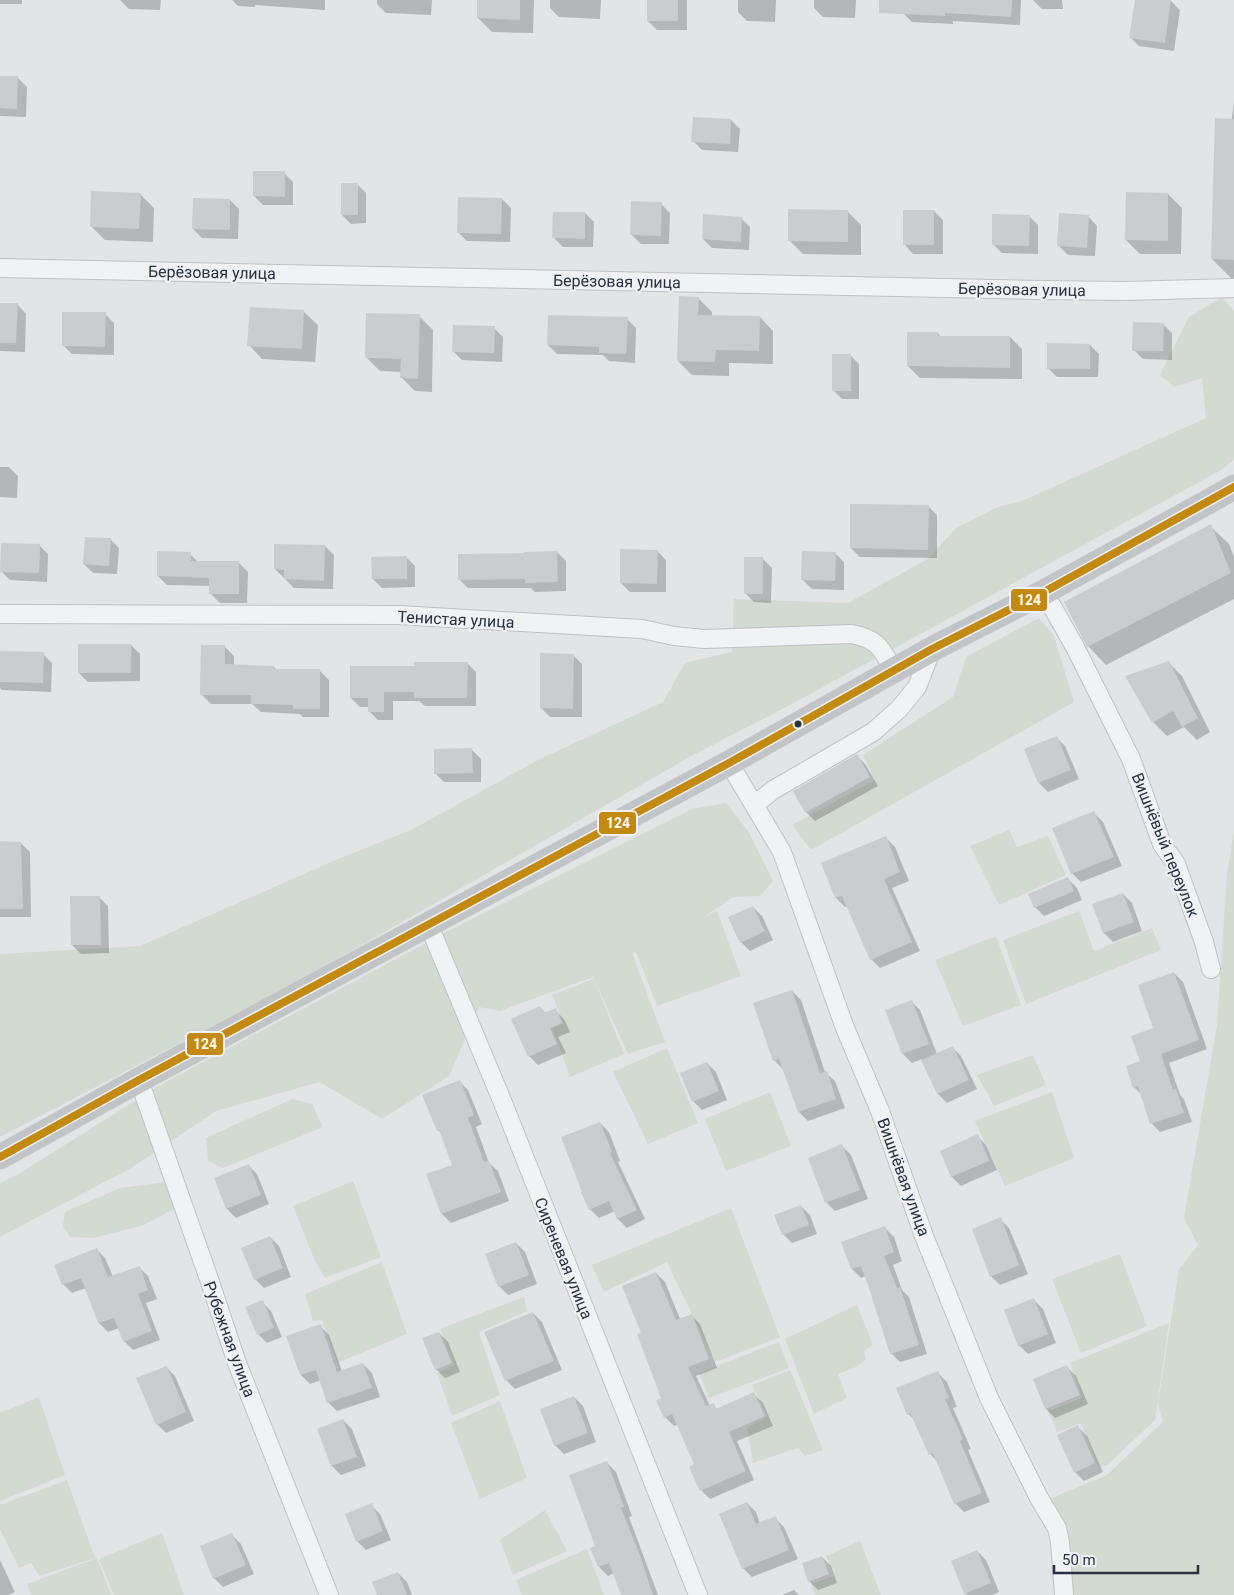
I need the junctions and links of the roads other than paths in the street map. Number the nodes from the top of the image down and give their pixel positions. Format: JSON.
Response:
{"nodes":[{"id":1,"x":0,"y":268,"type":"edge"},
{"id":2,"x":1234,"y":288,"type":"edge"},
{"id":3,"x":1234,"y":487,"type":"edge"},
{"id":4,"x":1044,"y":592,"type":"junction"},
{"id":5,"x":0,"y":614,"type":"edge"},
{"id":6,"x":932,"y":649,"type":"junction"},
{"id":7,"x":894,"y":670,"type":"junction"},
{"id":8,"x":729,"y":763,"type":"junction"},
{"id":9,"x":754,"y":805,"type":"junction"},
{"id":10,"x":428,"y":923,"type":"junction"},
{"id":11,"x":1211,"y":969,"type":"dead end"},
{"id":12,"x":139,"y":1080,"type":"junction"},
{"id":13,"x":0,"y":1158,"type":"edge"},
{"id":14,"x":329,"y":1595,"type":"edge"},
{"id":15,"x":698,"y":1595,"type":"edge"},
{"id":16,"x":1064,"y":1595,"type":"edge"}],
"edges":[{"from":1,"to":2,"type":"street","name":"Берёзовая улица"},
{"from":3,"to":4,"type":"street"},
{"from":4,"to":6,"type":"street"},
{"from":4,"to":11,"type":"street","name":"Вишнёвый переулок"},
{"from":5,"to":7,"type":"street","name":"Тенистая улица"},
{"from":6,"to":7,"type":"street"},
{"from":6,"to":9,"type":"street"},
{"from":7,"to":8,"type":"street"},
{"from":8,"to":9,"type":"street","name":"Вишнёвая улица"},
{"from":8,"to":10,"type":"street"},
{"from":9,"to":16,"type":"street","name":"Вишнёвая улица"},
{"from":10,"to":12,"type":"street"},
{"from":10,"to":15,"type":"street","name":"Сиреневая улица"},
{"from":12,"to":13,"type":"street"},
{"from":12,"to":14,"type":"street","name":"Рубежная улица"}]}
